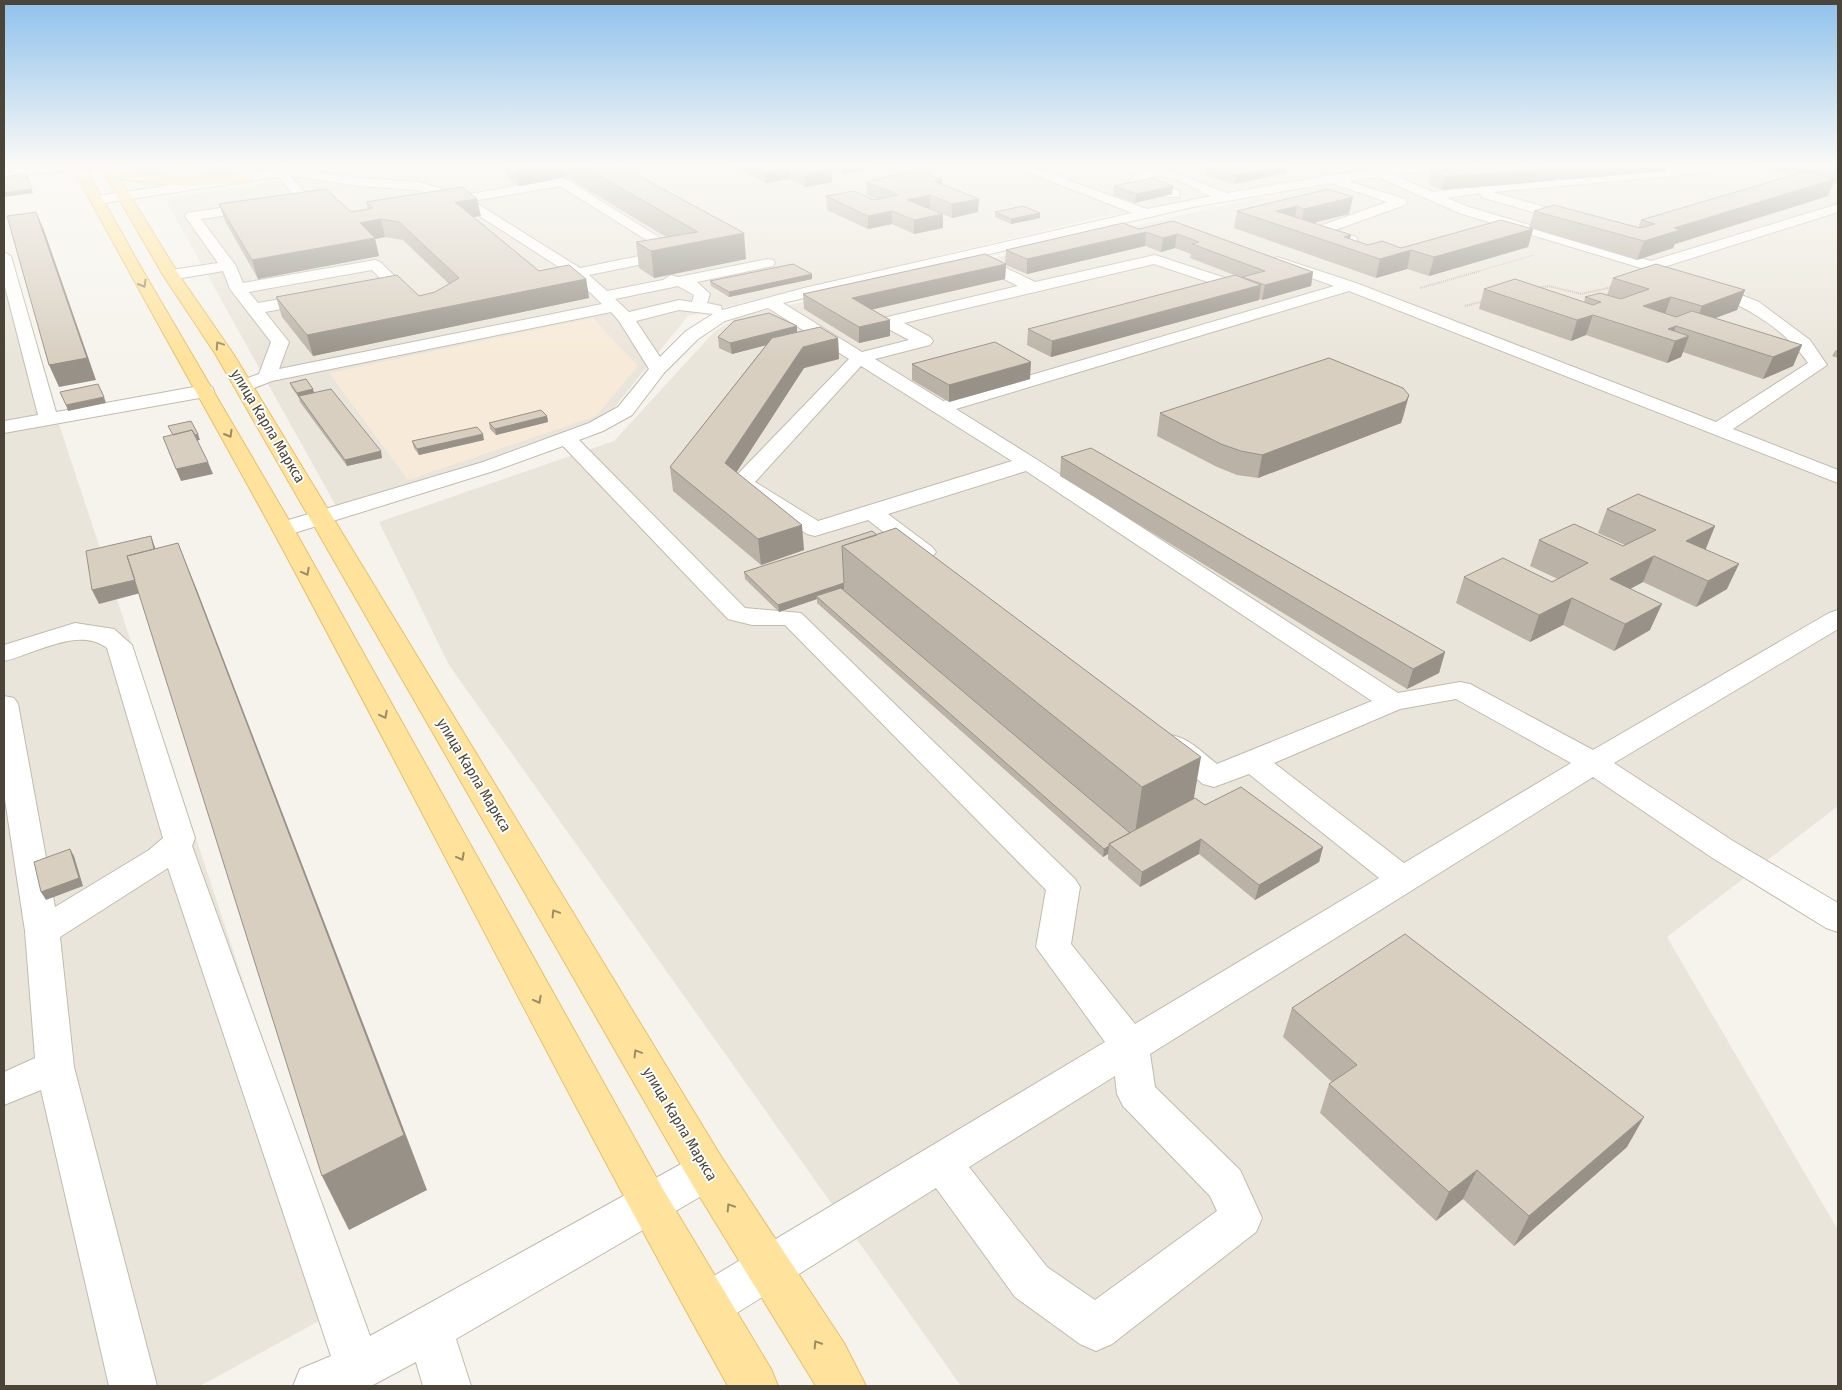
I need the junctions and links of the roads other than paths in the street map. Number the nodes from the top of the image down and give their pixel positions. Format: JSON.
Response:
{"nodes":[{"id":1,"x":112,"y":229,"type":"edge"},
{"id":2,"x":145,"y":229,"type":"edge"},
{"id":3,"x":201,"y":229,"type":"edge"},
{"id":4,"x":508,"y":229,"type":"edge"},
{"id":5,"x":639,"y":229,"type":"edge"},
{"id":6,"x":1080,"y":229,"type":"edge"},
{"id":7,"x":1325,"y":229,"type":"edge"},
{"id":8,"x":1484,"y":229,"type":"edge"},
{"id":9,"x":1523,"y":229,"type":"edge"},
{"id":10,"x":1771,"y":229,"type":"edge"},
{"id":11,"x":1479,"y":230,"type":"edge"},
{"id":12,"x":1360,"y":243,"type":"edge"},
{"id":13,"x":967,"y":255,"type":"junction"},
{"id":14,"x":4,"y":256,"type":"edge"},
{"id":15,"x":1266,"y":257,"type":"edge"},
{"id":16,"x":768,"y":263,"type":"dead end"},
{"id":17,"x":228,"y":266,"type":"junction"},
{"id":18,"x":578,"y":273,"type":"junction"},
{"id":19,"x":171,"y":275,"type":"junction"},
{"id":20,"x":682,"y":281,"type":"junction"},
{"id":21,"x":590,"y":285,"type":"junction"},
{"id":22,"x":1232,"y":285,"type":"edge"},
{"id":23,"x":1350,"y":286,"type":"junction"},
{"id":24,"x":1033,"y":287,"type":"junction"},
{"id":25,"x":238,"y":289,"type":"junction"},
{"id":26,"x":347,"y":292,"type":"edge"},
{"id":27,"x":1726,"y":294,"type":"edge"},
{"id":28,"x":329,"y":295,"type":"edge"},
{"id":29,"x":770,"y":302,"type":"junction"},
{"id":30,"x":614,"y":307,"type":"junction"},
{"id":31,"x":698,"y":307,"type":"junction"},
{"id":32,"x":254,"y":309,"type":"junction"},
{"id":33,"x":736,"y":311,"type":"junction"},
{"id":34,"x":859,"y":358,"type":"junction"},
{"id":35,"x":658,"y":369,"type":"junction"},
{"id":36,"x":267,"y":377,"type":"junction"},
{"id":37,"x":244,"y":386,"type":"junction"},
{"id":38,"x":204,"y":391,"type":"junction"},
{"id":39,"x":940,"y":408,"type":"junction"},
{"id":40,"x":49,"y":420,"type":"junction"},
{"id":41,"x":4,"y":427,"type":"edge"},
{"id":42,"x":1719,"y":430,"type":"junction"},
{"id":43,"x":567,"y":439,"type":"junction"},
{"id":44,"x":1029,"y":463,"type":"junction"},
{"id":45,"x":1838,"y":477,"type":"edge"},
{"id":46,"x":872,"y":512,"type":"junction"},
{"id":47,"x":321,"y":516,"type":"junction"},
{"id":48,"x":283,"y":529,"type":"junction"},
{"id":49,"x":942,"y":566,"type":"edge"},
{"id":50,"x":1838,"y":618,"type":"edge"},
{"id":51,"x":4,"y":654,"type":"edge"},
{"id":52,"x":1393,"y":702,"type":"junction"},
{"id":53,"x":4,"y":704,"type":"edge"},
{"id":54,"x":1152,"y":728,"type":"edge"},
{"id":55,"x":1252,"y":761,"type":"junction"},
{"id":56,"x":1593,"y":763,"type":"junction"},
{"id":57,"x":176,"y":846,"type":"junction"},
{"id":58,"x":1403,"y":879,"type":"junction"},
{"id":59,"x":1838,"y":918,"type":"edge"},
{"id":60,"x":42,"y":931,"type":"junction"},
{"id":61,"x":1130,"y":1046,"type":"junction"},
{"id":62,"x":55,"y":1066,"type":"junction"},
{"id":63,"x":4,"y":1089,"type":"edge"},
{"id":64,"x":941,"y":1162,"type":"junction"},
{"id":65,"x":707,"y":1171,"type":"junction"},
{"id":66,"x":649,"y":1205,"type":"junction"},
{"id":67,"x":769,"y":1268,"type":"junction"},
{"id":68,"x":708,"y":1306,"type":"junction"},
{"id":69,"x":430,"y":1329,"type":"junction"},
{"id":70,"x":358,"y":1368,"type":"junction"},
{"id":71,"x":133,"y":1386,"type":"edge"},
{"id":72,"x":317,"y":1386,"type":"edge"},
{"id":73,"x":448,"y":1386,"type":"edge"},
{"id":74,"x":754,"y":1386,"type":"edge"},
{"id":75,"x":842,"y":1386,"type":"edge"}],
"edges":[{"from":1,"to":38,"type":"main road","one_way":true},
{"from":2,"to":19,"type":"main road","name":"улица Карла Маркса"},
{"from":3,"to":17,"type":"street"},
{"from":4,"to":18,"type":"street"},
{"from":5,"to":18,"type":"street"},
{"from":6,"to":13,"type":"street"},
{"from":7,"to":12,"type":"street"},
{"from":8,"to":11,"type":"street"},
{"from":9,"to":10,"type":"street"},
{"from":13,"to":24,"type":"street"},
{"from":13,"to":29,"type":"street"},
{"from":14,"to":40,"type":"street"},
{"from":15,"to":23,"type":"street"},
{"from":16,"to":20,"type":"street"},
{"from":17,"to":19,"type":"street"},
{"from":17,"to":25,"type":"street"},
{"from":18,"to":21,"type":"street"},
{"from":37,"to":19,"type":"main road","name":"улица Карла Маркса","one_way":true},
{"from":20,"to":21,"type":"street"},
{"from":20,"to":30,"type":"street"},
{"from":20,"to":31,"type":"street"},
{"from":21,"to":30,"type":"street"},
{"from":22,"to":24,"type":"street"},
{"from":23,"to":39,"type":"street"},
{"from":23,"to":42,"type":"street"},
{"from":24,"to":34,"type":"street"},
{"from":25,"to":26,"type":"street"},
{"from":25,"to":32,"type":"street"},
{"from":27,"to":42,"type":"street"},
{"from":28,"to":32,"type":"street"},
{"from":29,"to":33,"type":"street"},
{"from":29,"to":34,"type":"street"},
{"from":30,"to":31,"type":"street"},
{"from":30,"to":35,"type":"street"},
{"from":30,"to":36,"type":"street"},
{"from":31,"to":33,"type":"street"},
{"from":32,"to":36,"type":"street"},
{"from":33,"to":35,"type":"street"},
{"from":34,"to":39,"type":"street"},
{"from":34,"to":46,"type":"street"},
{"from":35,"to":43,"type":"street"},
{"from":36,"to":37,"type":"street"},
{"from":37,"to":47,"type":"main road","name":"улица Карла Маркса"},
{"from":38,"to":40,"type":"street"},
{"from":38,"to":48,"type":"main road","one_way":true},
{"from":39,"to":44,"type":"street"},
{"from":40,"to":41,"type":"street"},
{"from":42,"to":45,"type":"street"},
{"from":43,"to":47,"type":"street"},
{"from":43,"to":61,"type":"street"},
{"from":44,"to":46,"type":"street"},
{"from":44,"to":52,"type":"street"},
{"from":46,"to":49,"type":"street"},
{"from":47,"to":48,"type":"street"},
{"from":65,"to":47,"type":"main road","name":"улица Карла Маркса","one_way":true},
{"from":48,"to":66,"type":"main road","one_way":true},
{"from":50,"to":56,"type":"street"},
{"from":51,"to":57,"type":"street"},
{"from":52,"to":55,"type":"street"},
{"from":52,"to":56,"type":"street"},
{"from":53,"to":60,"type":"street"},
{"from":54,"to":55,"type":"street"},
{"from":55,"to":58,"type":"street"},
{"from":56,"to":58,"type":"street"},
{"from":56,"to":59,"type":"street"},
{"from":57,"to":60,"type":"street"},
{"from":57,"to":70,"type":"street"},
{"from":58,"to":61,"type":"street"},
{"from":60,"to":62,"type":"street"},
{"from":61,"to":64,"type":"street"},
{"from":61,"to":64,"type":"street"},
{"from":62,"to":63,"type":"street"},
{"from":62,"to":71,"type":"street"},
{"from":64,"to":67,"type":"street"},
{"from":65,"to":66,"type":"street"},
{"from":67,"to":65,"type":"main road","name":"улица Карла Маркса","one_way":true},
{"from":66,"to":68,"type":"main road"},
{"from":66,"to":69,"type":"street"},
{"from":67,"to":68,"type":"street"},
{"from":75,"to":67,"type":"main road","name":"улица Карла Маркса","one_way":true},
{"from":68,"to":74,"type":"main road"},
{"from":69,"to":70,"type":"street"},
{"from":69,"to":73,"type":"street"},
{"from":70,"to":72,"type":"street"}]}
